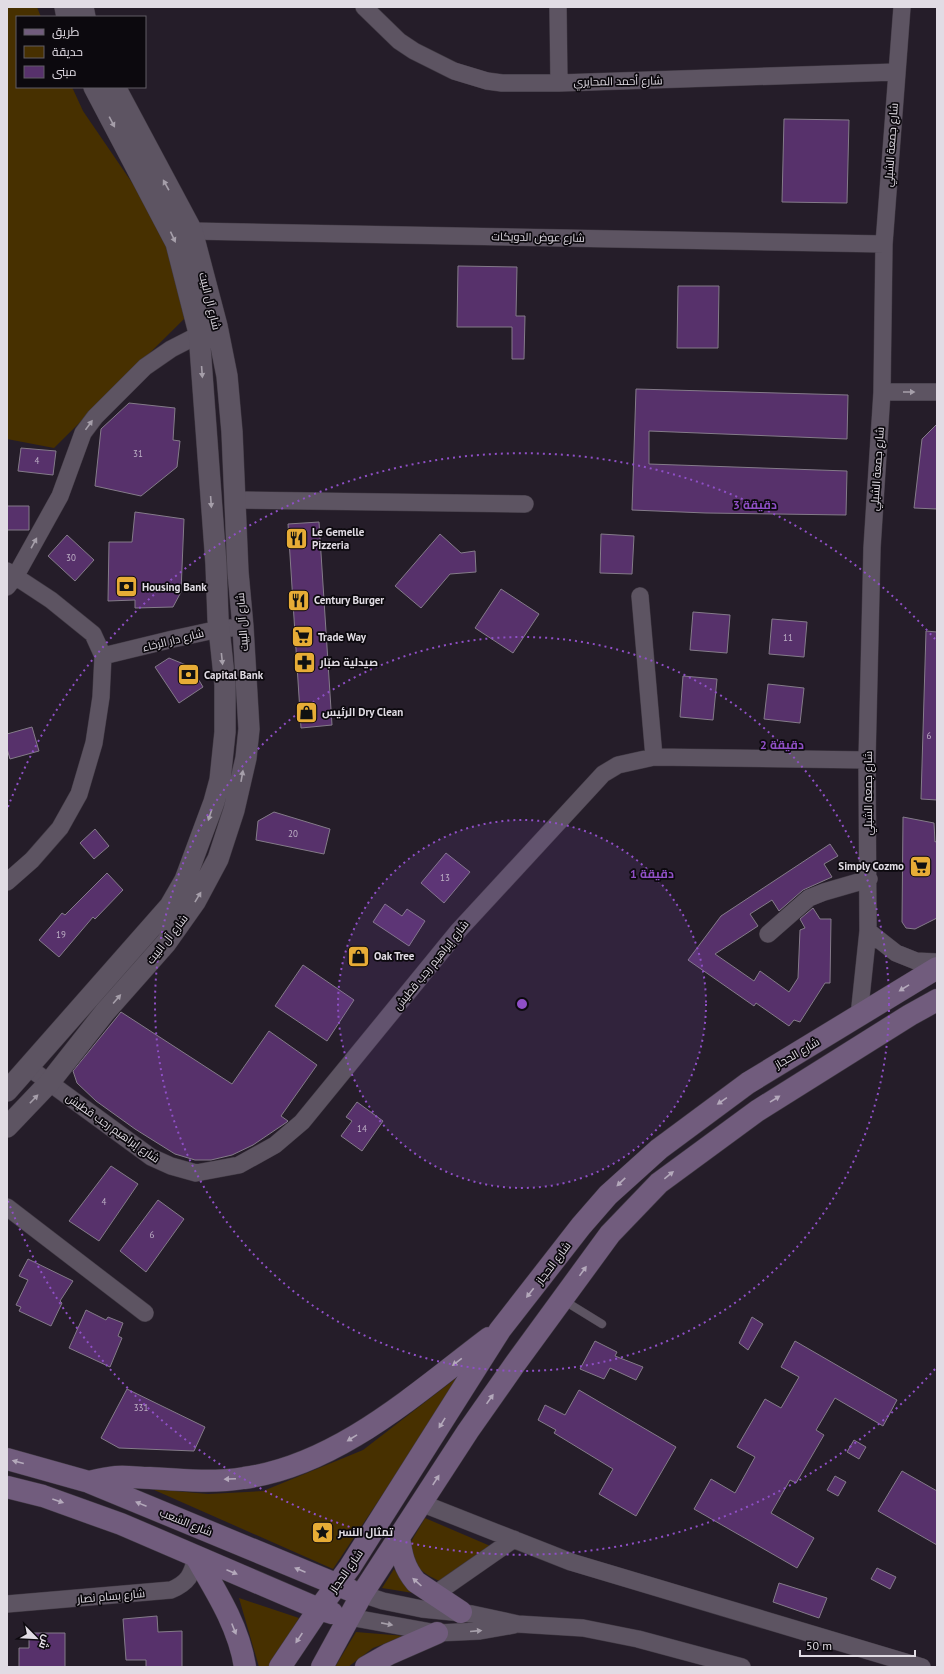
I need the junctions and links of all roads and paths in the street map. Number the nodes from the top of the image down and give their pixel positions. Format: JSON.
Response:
{"nodes":[{"id":1,"x":364,"y":7,"type":"edge"},
{"id":2,"x":558,"y":7,"type":"edge"},
{"id":3,"x":902,"y":7,"type":"edge"},
{"id":4,"x":896,"y":72,"type":"junction"},
{"id":5,"x":559,"y":83,"type":"junction"},
{"id":6,"x":95,"y":88,"type":"edge"},
{"id":7,"x":116,"y":88,"type":"edge"},
{"id":8,"x":192,"y":231,"type":"junction"},
{"id":9,"x":884,"y":244,"type":"junction"},
{"id":10,"x":208,"y":330,"type":"junction"},
{"id":11,"x":882,"y":392,"type":"junction"},
{"id":12,"x":937,"y":392,"type":"edge"},
{"id":13,"x":236,"y":500,"type":"junction"},
{"id":14,"x":525,"y":504,"type":"dead end"},
{"id":15,"x":10,"y":578,"type":"edge"},
{"id":16,"x":640,"y":596,"type":"dead end"},
{"id":17,"x":244,"y":627,"type":"junction"},
{"id":18,"x":219,"y":629,"type":"junction"},
{"id":19,"x":103,"y":656,"type":"junction"},
{"id":20,"x":654,"y":757,"type":"junction"},
{"id":21,"x":868,"y":760,"type":"junction"},
{"id":22,"x":869,"y":879,"type":"junction"},
{"id":23,"x":7,"y":882,"type":"edge"},
{"id":24,"x":868,"y":931,"type":"junction"},
{"id":25,"x":768,"y":934,"type":"dead end"},
{"id":26,"x":937,"y":962,"type":"edge"},
{"id":27,"x":937,"y":968,"type":"edge"},
{"id":28,"x":937,"y":1000,"type":"edge"},
{"id":29,"x":859,"y":1016,"type":"junction"},
{"id":30,"x":28,"y":1067,"type":"junction"},
{"id":31,"x":49,"y":1083,"type":"junction"},
{"id":32,"x":7,"y":1091,"type":"edge"},
{"id":33,"x":7,"y":1127,"type":"edge"},
{"id":34,"x":7,"y":1206,"type":"edge"},
{"id":35,"x":562,"y":1299,"type":"junction"},
{"id":36,"x":145,"y":1313,"type":"dead end"},
{"id":37,"x":602,"y":1324,"type":"dead end"},
{"id":38,"x":500,"y":1330,"type":"junction"},
{"id":39,"x":7,"y":1459,"type":"edge"},
{"id":40,"x":89,"y":1482,"type":"junction"},
{"id":41,"x":7,"y":1487,"type":"edge"},
{"id":42,"x":421,"y":1503,"type":"junction"},
{"id":43,"x":399,"y":1536,"type":"junction"},
{"id":44,"x":514,"y":1539,"type":"junction"},
{"id":45,"x":196,"y":1557,"type":"junction"},
{"id":46,"x":336,"y":1586,"type":"junction"},
{"id":47,"x":362,"y":1594,"type":"junction"},
{"id":48,"x":435,"y":1594,"type":"junction"},
{"id":49,"x":7,"y":1604,"type":"edge"},
{"id":50,"x":319,"y":1609,"type":"junction"},
{"id":51,"x":461,"y":1612,"type":"junction"},
{"id":52,"x":349,"y":1617,"type":"junction"},
{"id":53,"x":518,"y":1624,"type":"junction"},
{"id":54,"x":437,"y":1634,"type":"junction"},
{"id":55,"x":245,"y":1667,"type":"edge"},
{"id":56,"x":280,"y":1667,"type":"edge"},
{"id":57,"x":322,"y":1667,"type":"edge"},
{"id":58,"x":366,"y":1667,"type":"edge"},
{"id":59,"x":742,"y":1667,"type":"edge"},
{"id":60,"x":922,"y":1667,"type":"edge"}],
"edges":[{"from":1,"to":5,"type":"street","name":"شارع أحمد المحايري"},
{"from":2,"to":5,"type":"street"},
{"from":3,"to":4,"type":"street","name":"شارع جمعة الشبلي"},
{"from":4,"to":5,"type":"street","name":"شارع أحمد المحايري"},
{"from":4,"to":9,"type":"street","name":"شارع جمعة الشبلي"},
{"from":6,"to":10,"type":"street","name":"شارع آل البيت","one_way":true},
{"from":8,"to":7,"type":"street","name":"شارع آل البيت","one_way":true},
{"from":8,"to":9,"type":"street","name":"شارع عوض الدويكات"},
{"from":8,"to":10,"type":"street","name":"شارع آل البيت"},
{"from":9,"to":11,"type":"street","name":"شارع جمعة الشبلي"},
{"from":10,"to":13,"type":"street","name":"شارع آل البيت"},
{"from":15,"to":10,"type":"street","one_way":true},
{"from":10,"to":18,"type":"street","name":"شارع آل البيت","one_way":true},
{"from":11,"to":12,"type":"street","one_way":true},
{"from":11,"to":21,"type":"street","name":"شارع جمعة الشبلي"},
{"from":13,"to":14,"type":"street"},
{"from":13,"to":17,"type":"street","name":"شارع آل البيت"},
{"from":15,"to":19,"type":"street"},
{"from":16,"to":20,"type":"street"},
{"from":17,"to":18,"type":"street","name":"شارع دار الرخاء"},
{"from":31,"to":17,"type":"street","name":"شارع آل البيت","one_way":true},
{"from":18,"to":19,"type":"street","name":"شارع دار الرخاء"},
{"from":18,"to":30,"type":"street","name":"شارع آل البيت","one_way":true},
{"from":19,"to":23,"type":"street"},
{"from":20,"to":21,"type":"street","name":"شارع إبراهيم رجب قطيش"},
{"from":20,"to":31,"type":"street","name":"شارع إبراهيم رجب قطيش"},
{"from":21,"to":22,"type":"street","name":"شارع جمعة الشبلي"},
{"from":22,"to":24,"type":"street","name":"شارع جمعة الشبلي"},
{"from":22,"to":25,"type":"street"},
{"from":24,"to":26,"type":"street"},
{"from":24,"to":29,"type":"street","name":"شارع جمعة الشبلي"},
{"from":27,"to":29,"type":"main road","name":"شارع الحجاز","one_way":true},
{"from":35,"to":28,"type":"main road","one_way":true},
{"from":29,"to":38,"type":"main road","name":"شارع الحجاز","one_way":true},
{"from":30,"to":31,"type":"street","name":"شارع إبراهيم رجب قطيش"},
{"from":30,"to":32,"type":"street","name":"شارع آل البيت"},
{"from":33,"to":31,"type":"street","name":"شارع آل البيت","one_way":true},
{"from":34,"to":36,"type":"street"},
{"from":35,"to":37,"type":"lane"},
{"from":42,"to":35,"type":"main road","one_way":true},
{"from":38,"to":40,"type":"main road","one_way":true},
{"from":38,"to":46,"type":"main road","name":"شارع الحجاز","one_way":true},
{"from":40,"to":39,"type":"main road","name":"شارع الشعب","one_way":true},
{"from":46,"to":40,"type":"main road","name":"شارع الشعب","one_way":true},
{"from":41,"to":45,"type":"main road","one_way":true},
{"from":42,"to":43,"type":"main road"},
{"from":42,"to":44,"type":"street"},
{"from":43,"to":47,"type":"main road"},
{"from":48,"to":43,"type":"main road","one_way":true},
{"from":44,"to":48,"type":"street"},
{"from":44,"to":60,"type":"street"},
{"from":45,"to":49,"type":"street","name":"شارع بسام نصار"},
{"from":45,"to":50,"type":"main road","one_way":true},
{"from":45,"to":55,"type":"main road","one_way":true},
{"from":46,"to":47,"type":"main road","name":"شارع الشعب"},
{"from":46,"to":50,"type":"main road","name":"شارع الحجاز"},
{"from":47,"to":51,"type":"street"},
{"from":47,"to":52,"type":"main road"},
{"from":48,"to":51,"type":"main road"},
{"from":50,"to":52,"type":"main road"},
{"from":50,"to":56,"type":"main road","name":"شارع الحجاز","one_way":true},
{"from":51,"to":53,"type":"street"},
{"from":52,"to":54,"type":"street","one_way":true},
{"from":52,"to":57,"type":"main road"},
{"from":54,"to":53,"type":"street","one_way":true},
{"from":53,"to":59,"type":"street"},
{"from":54,"to":58,"type":"main road"}]}
